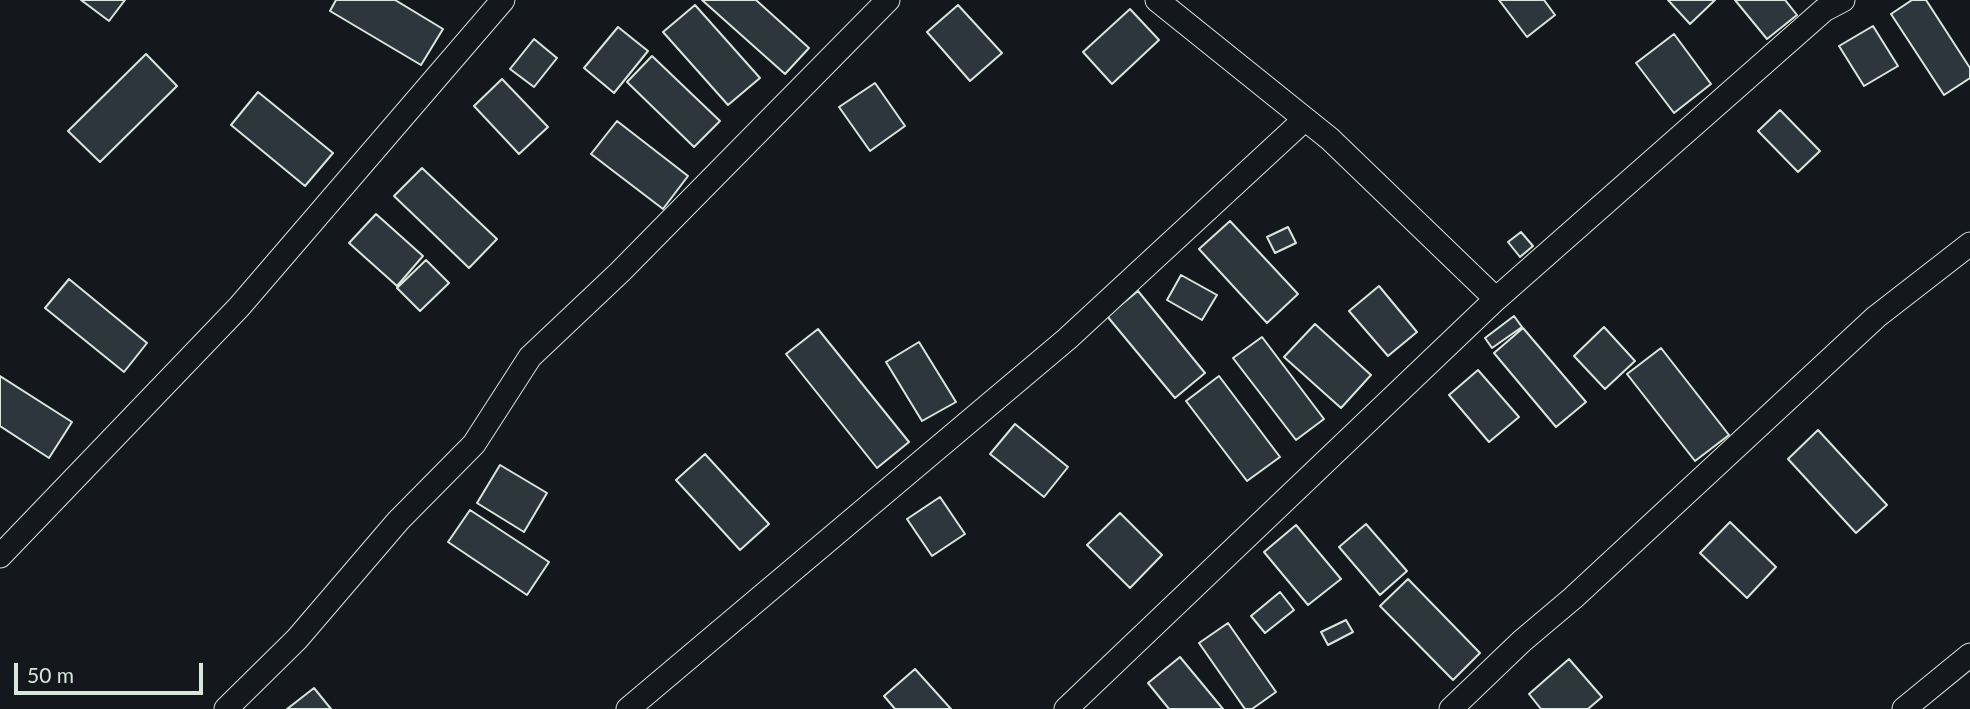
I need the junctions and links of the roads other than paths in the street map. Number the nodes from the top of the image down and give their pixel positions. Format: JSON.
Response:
{"nodes":[{"id":1,"x":503,"y":0,"type":"edge"},
{"id":2,"x":888,"y":0,"type":"edge"},
{"id":3,"x":1157,"y":0,"type":"edge"},
{"id":4,"x":1829,"y":3,"type":"edge"},
{"id":5,"x":1304,"y":120,"type":"junction"},
{"id":6,"x":1970,"y":244,"type":"edge"},
{"id":7,"x":1496,"y":299,"type":"junction"},
{"id":8,"x":0,"y":556,"type":"edge"},
{"id":9,"x":1970,"y":655,"type":"edge"},
{"id":10,"x":226,"y":709,"type":"edge"},
{"id":11,"x":628,"y":709,"type":"edge"},
{"id":12,"x":1066,"y":709,"type":"edge"},
{"id":13,"x":1451,"y":709,"type":"edge"},
{"id":14,"x":1904,"y":709,"type":"edge"}],
"edges":[{"from":1,"to":8,"type":"street"},
{"from":2,"to":10,"type":"street"},
{"from":3,"to":5,"type":"street"},
{"from":4,"to":7,"type":"street"},
{"from":5,"to":7,"type":"street"},
{"from":5,"to":11,"type":"street"},
{"from":6,"to":13,"type":"street"},
{"from":7,"to":12,"type":"street"},
{"from":9,"to":14,"type":"street"}]}
